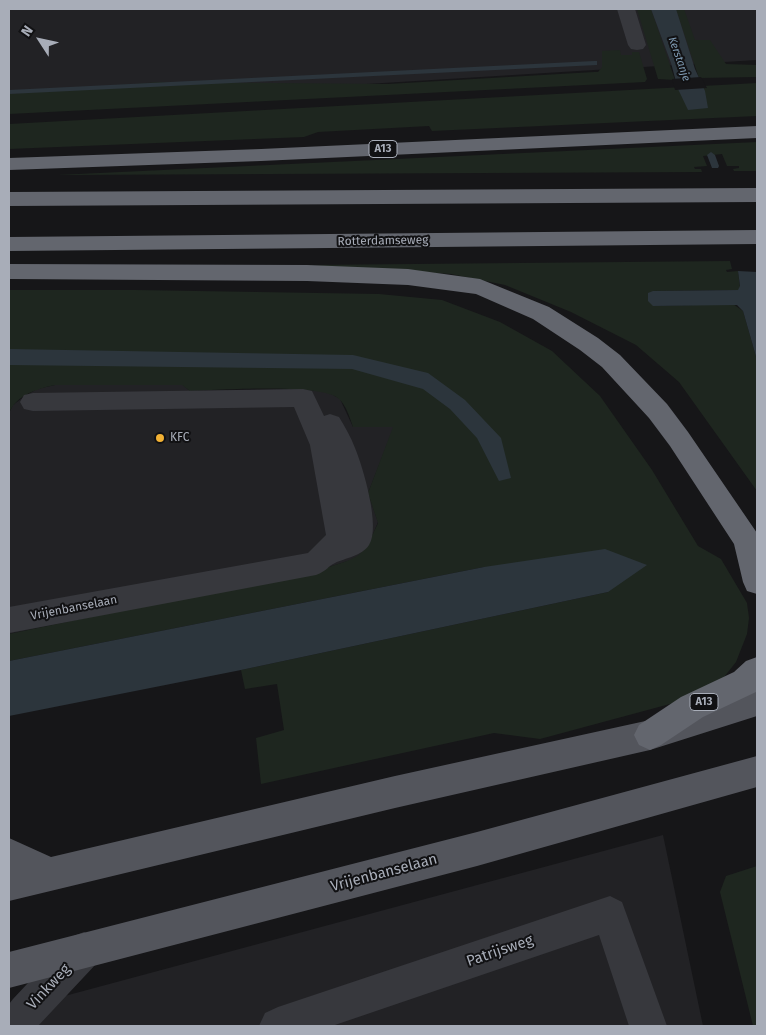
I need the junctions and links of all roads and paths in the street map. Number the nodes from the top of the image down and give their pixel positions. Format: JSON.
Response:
{"nodes":[{"id":1,"x":626,"y":9,"type":"edge"},
{"id":2,"x":637,"y":45,"type":"dead end"},
{"id":3,"x":757,"y":132,"type":"edge"},
{"id":4,"x":9,"y":164,"type":"edge"},
{"id":5,"x":757,"y":195,"type":"edge"},
{"id":6,"x":9,"y":198,"type":"edge"},
{"id":7,"x":757,"y":237,"type":"edge"},
{"id":8,"x":9,"y":244,"type":"edge"},
{"id":9,"x":9,"y":271,"type":"edge"},
{"id":10,"x":33,"y":402,"type":"dead end"},
{"id":11,"x":752,"y":548,"type":"edge"},
{"id":12,"x":757,"y":582,"type":"edge"},
{"id":13,"x":9,"y":620,"type":"edge"},
{"id":14,"x":757,"y":671,"type":"edge"},
{"id":15,"x":757,"y":702,"type":"edge"},
{"id":16,"x":650,"y":735,"type":"junction"},
{"id":17,"x":757,"y":771,"type":"edge"},
{"id":18,"x":9,"y":855,"type":"edge"},
{"id":19,"x":49,"y":874,"type":"junction"},
{"id":20,"x":9,"y":884,"type":"edge"},
{"id":21,"x":84,"y":950,"type":"junction"},
{"id":22,"x":9,"y":970,"type":"edge"},
{"id":23,"x":15,"y":1026,"type":"edge"},
{"id":24,"x":278,"y":1026,"type":"edge"},
{"id":25,"x":648,"y":1026,"type":"edge"}],
"edges":[{"from":1,"to":2,"type":"street"},
{"from":3,"to":4,"type":"highway","number":"A13"},
{"from":5,"to":6,"type":"highway"},
{"from":7,"to":8,"type":"highway","name":"Rotterdamseweg"},
{"from":9,"to":11,"type":"highway"},
{"from":10,"to":13,"type":"street","name":"Vrijenbanselaan"},
{"from":11,"to":12,"type":"highway"},
{"from":14,"to":16,"type":"highway","number":"A13"},
{"from":15,"to":16,"type":"main road"},
{"from":16,"to":19,"type":"main road"},
{"from":17,"to":21,"type":"main road","name":"Vrijenbanselaan"},
{"from":18,"to":19,"type":"main road"},
{"from":19,"to":20,"type":"main road"},
{"from":21,"to":22,"type":"main road","name":"Vrijenbanselaan"},
{"from":21,"to":23,"type":"street","name":"Vinkweg"},
{"from":24,"to":25,"type":"street","name":"Patrijsweg"}]}
